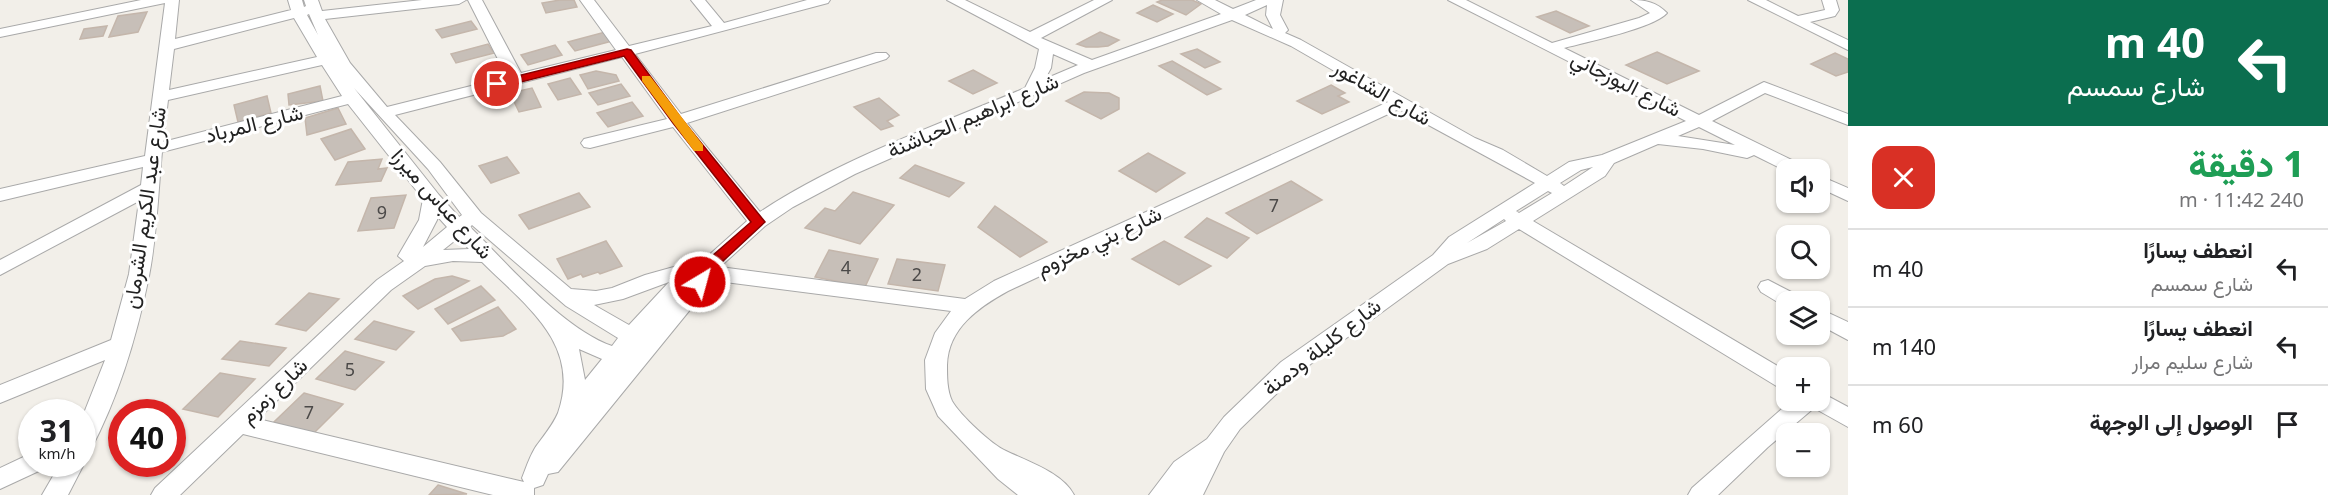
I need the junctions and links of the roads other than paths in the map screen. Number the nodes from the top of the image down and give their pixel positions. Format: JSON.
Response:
{"nodes":[{"id":1,"x":161,"y":0,"type":"edge"},
{"id":2,"x":172,"y":0,"type":"edge"},
{"id":3,"x":459,"y":0,"type":"edge"},
{"id":4,"x":475,"y":0,"type":"edge"},
{"id":5,"x":587,"y":0,"type":"edge"},
{"id":6,"x":698,"y":0,"type":"edge"},
{"id":7,"x":823,"y":0,"type":"edge"},
{"id":8,"x":980,"y":0,"type":"edge"},
{"id":9,"x":1105,"y":0,"type":"edge"},
{"id":10,"x":1204,"y":0,"type":"edge"},
{"id":11,"x":1268,"y":0,"type":"edge"},
{"id":12,"x":1276,"y":0,"type":"edge"},
{"id":13,"x":1455,"y":0,"type":"edge"},
{"id":14,"x":1638,"y":0,"type":"edge"},
{"id":15,"x":1755,"y":0,"type":"edge"},
{"id":16,"x":1829,"y":0,"type":"edge"},
{"id":17,"x":136,"y":2,"type":"edge"},
{"id":18,"x":960,"y":3,"type":"edge"},
{"id":19,"x":121,"y":4,"type":"edge"},
{"id":20,"x":307,"y":7,"type":"edge"},
{"id":21,"x":1239,"y":12,"type":"junction"},
{"id":22,"x":1799,"y":20,"type":"junction"},
{"id":23,"x":1205,"y":26,"type":"junction"},
{"id":24,"x":721,"y":28,"type":"junction"},
{"id":25,"x":1274,"y":31,"type":"junction"},
{"id":26,"x":0,"y":33,"type":"edge"},
{"id":27,"x":1030,"y":38,"type":"junction"},
{"id":28,"x":166,"y":46,"type":"junction"},
{"id":29,"x":1848,"y":46,"type":"edge"},
{"id":30,"x":1047,"y":47,"type":"junction"},
{"id":31,"x":1553,"y":47,"type":"junction"},
{"id":32,"x":627,"y":52,"type":"junction"},
{"id":33,"x":881,"y":56,"type":"dead end"},
{"id":34,"x":331,"y":58,"type":"junction"},
{"id":35,"x":1085,"y":68,"type":"junction"},
{"id":36,"x":517,"y":80,"type":"junction"},
{"id":37,"x":1031,"y":90,"type":"junction"},
{"id":38,"x":161,"y":97,"type":"junction"},
{"id":39,"x":352,"y":98,"type":"junction"},
{"id":40,"x":1400,"y":103,"type":"junction"},
{"id":41,"x":385,"y":112,"type":"junction"},
{"id":42,"x":1848,"y":120,"type":"edge"},
{"id":43,"x":677,"y":121,"type":"junction"},
{"id":44,"x":1700,"y":121,"type":"junction"},
{"id":45,"x":1655,"y":139,"type":"junction"},
{"id":46,"x":590,"y":143,"type":"dead end"},
{"id":47,"x":155,"y":154,"type":"junction"},
{"id":48,"x":1777,"y":159,"type":"edge"},
{"id":49,"x":1776,"y":160,"type":"edge"},
{"id":50,"x":1830,"y":186,"type":"edge"},
{"id":51,"x":149,"y":188,"type":"junction"},
{"id":52,"x":1553,"y":191,"type":"junction"},
{"id":53,"x":0,"y":195,"type":"edge"},
{"id":54,"x":1848,"y":195,"type":"edge"},
{"id":55,"x":432,"y":199,"type":"junction"},
{"id":56,"x":1512,"y":216,"type":"junction"},
{"id":57,"x":464,"y":219,"type":"junction"},
{"id":58,"x":758,"y":222,"type":"junction"},
{"id":59,"x":487,"y":256,"type":"junction"},
{"id":60,"x":413,"y":258,"type":"junction"},
{"id":61,"x":0,"y":268,"type":"edge"},
{"id":62,"x":703,"y":271,"type":"junction"},
{"id":63,"x":1768,"y":287,"type":"dead end"},
{"id":64,"x":1776,"y":292,"type":"edge"},
{"id":65,"x":562,"y":294,"type":"junction"},
{"id":66,"x":967,"y":306,"type":"junction"},
{"id":67,"x":554,"y":321,"type":"junction"},
{"id":68,"x":1830,"y":322,"type":"edge"},
{"id":69,"x":1848,"y":332,"type":"edge"},
{"id":70,"x":121,"y":345,"type":"junction"},
{"id":71,"x":632,"y":349,"type":"junction"},
{"id":72,"x":1776,"y":375,"type":"edge"},
{"id":73,"x":0,"y":394,"type":"edge"},
{"id":74,"x":1830,"y":407,"type":"edge"},
{"id":75,"x":1795,"y":411,"type":"edge"},
{"id":76,"x":96,"y":413,"type":"edge"},
{"id":77,"x":568,"y":417,"type":"junction"},
{"id":78,"x":1848,"y":418,"type":"edge"},
{"id":79,"x":240,"y":424,"type":"junction"},
{"id":80,"x":995,"y":457,"type":"junction"},
{"id":81,"x":18,"y":470,"type":"edge"},
{"id":82,"x":65,"y":477,"type":"edge"},
{"id":83,"x":0,"y":478,"type":"edge"},
{"id":84,"x":526,"y":488,"type":"edge"},
{"id":85,"x":1167,"y":493,"type":"edge"},
{"id":86,"x":55,"y":495,"type":"edge"},
{"id":87,"x":164,"y":495,"type":"edge"},
{"id":88,"x":1036,"y":495,"type":"edge"},
{"id":89,"x":1061,"y":495,"type":"edge"},
{"id":90,"x":1701,"y":495,"type":"edge"}],
"edges":[{"from":1,"to":17,"type":"street"},
{"from":2,"to":28,"type":"street","name":"شارع عبد الكريم الشرمان"},
{"from":3,"to":20,"type":"street"},
{"from":4,"to":36,"type":"street"},
{"from":5,"to":32,"type":"street"},
{"from":6,"to":24,"type":"street"},
{"from":7,"to":24,"type":"street"},
{"from":8,"to":18,"type":"street"},
{"from":9,"to":27,"type":"street"},
{"from":10,"to":21,"type":"street","name":"شارع الشاغور"},
{"from":11,"to":21,"type":"street","name":"شارع ابراهيم الحباشنة"},
{"from":12,"to":25,"type":"street"},
{"from":13,"to":31,"type":"street","name":"شارع البوزجاني"},
{"from":14,"to":31,"type":"street"},
{"from":15,"to":22,"type":"street"},
{"from":16,"to":22,"type":"street"},
{"from":17,"to":19,"type":"street"},
{"from":18,"to":27,"type":"street"},
{"from":19,"to":26,"type":"street"},
{"from":20,"to":28,"type":"street"},
{"from":20,"to":34,"type":"street","name":"شارع عباس ميرزا"},
{"from":21,"to":23,"type":"street","name":"شارع ابراهيم الحباشنة"},
{"from":21,"to":25,"type":"street","name":"شارع الشاغور"},
{"from":22,"to":29,"type":"street"},
{"from":23,"to":25,"type":"street"},
{"from":23,"to":35,"type":"street","name":"شارع ابراهيم الحباشنة"},
{"from":24,"to":32,"type":"street"},
{"from":25,"to":40,"type":"street","name":"شارع الشاغور"},
{"from":27,"to":30,"type":"street"},
{"from":28,"to":38,"type":"street","name":"شارع عبد الكريم الشرمان"},
{"from":30,"to":35,"type":"street"},
{"from":30,"to":37,"type":"street"},
{"from":31,"to":44,"type":"street","name":"شارع البوزجاني"},
{"from":32,"to":36,"type":"street"},
{"from":32,"to":43,"type":"street"},
{"from":33,"to":43,"type":"street"},
{"from":34,"to":38,"type":"street"},
{"from":34,"to":39,"type":"street","name":"شارع عباس ميرزا"},
{"from":34,"to":41,"type":"street","name":"شارع عباس ميرزا"},
{"from":35,"to":37,"type":"street","name":"شارع ابراهيم الحباشنة"},
{"from":36,"to":41,"type":"street"},
{"from":37,"to":58,"type":"street","name":"شارع ابراهيم الحباشنة"},
{"from":38,"to":47,"type":"street","name":"شارع عبد الكريم الشرمان"},
{"from":39,"to":47,"type":"street","name":"شارع المرباد"},
{"from":39,"to":55,"type":"street","name":"شارع عباس ميرزا"},
{"from":40,"to":52,"type":"street","name":"شارع الشاغور"},
{"from":40,"to":66,"type":"street","name":"شارع بني مخزوم"},
{"from":41,"to":57,"type":"street","name":"شارع عباس ميرزا"},
{"from":42,"to":44,"type":"street","name":"شارع كليلة ودمنة"},
{"from":43,"to":46,"type":"street"},
{"from":43,"to":58,"type":"street"},
{"from":44,"to":45,"type":"street","name":"شارع كليلة ودمنة"},
{"from":44,"to":48,"type":"street","name":"شارع البوزجاني"},
{"from":45,"to":49,"type":"street","name":"شارع كليلة ودمنة"},
{"from":45,"to":52,"type":"street","name":"شارع كليلة ودمنة"},
{"from":47,"to":51,"type":"street","name":"شارع عبد الكريم الشرمان"},
{"from":47,"to":53,"type":"street","name":"شارع المرباد"},
{"from":50,"to":54,"type":"street"},
{"from":51,"to":61,"type":"street"},
{"from":51,"to":70,"type":"street","name":"شارع عبد الكريم الشرمان"},
{"from":52,"to":56,"type":"street","name":"شارع كليلة ودمنة"},
{"from":55,"to":57,"type":"street","name":"شارع عباس ميرزا"},
{"from":55,"to":60,"type":"street"},
{"from":56,"to":72,"type":"street"},
{"from":56,"to":85,"type":"street","name":"شارع كليلة ودمنة"},
{"from":57,"to":59,"type":"street","name":"شارع عباس ميرزا"},
{"from":57,"to":60,"type":"street","name":"شارع زمزم"},
{"from":57,"to":65,"type":"street","name":"شارع عباس ميرزا"},
{"from":58,"to":62,"type":"street","name":"شارع ابراهيم الحباشنة"},
{"from":59,"to":60,"type":"street"},
{"from":59,"to":67,"type":"street","name":"شارع عباس ميرزا"},
{"from":60,"to":79,"type":"street","name":"شارع زمزم"},
{"from":62,"to":65,"type":"street"},
{"from":62,"to":66,"type":"street"},
{"from":62,"to":71,"type":"street","name":"شارع ابراهيم الحباشنة"},
{"from":63,"to":64,"type":"street"},
{"from":65,"to":71,"type":"street","name":"شارع عباس ميرزا"},
{"from":66,"to":80,"type":"street","name":"شارع بني مخزوم"},
{"from":67,"to":71,"type":"street","name":"شارع عباس ميرزا"},
{"from":67,"to":77,"type":"street"},
{"from":68,"to":69,"type":"street"},
{"from":70,"to":73,"type":"street"},
{"from":70,"to":76,"type":"street","name":"شارع عبد الكريم الشرمان"},
{"from":71,"to":77,"type":"street","name":"شارع ابراهيم الحباشنة"},
{"from":71,"to":84,"type":"street","name":"شارع ابراهيم الحباشنة"},
{"from":74,"to":78,"type":"street"},
{"from":75,"to":90,"type":"street"},
{"from":77,"to":84,"type":"street","name":"شارع ابراهيم الحباشنة"},
{"from":79,"to":84,"type":"street"},
{"from":79,"to":87,"type":"street","name":"شارع زمزم"},
{"from":80,"to":88,"type":"street","name":"شارع بني مخزوم"},
{"from":80,"to":89,"type":"street","name":"شارع بني مخزوم"},
{"from":81,"to":83,"type":"street"},
{"from":82,"to":86,"type":"street"}]}
